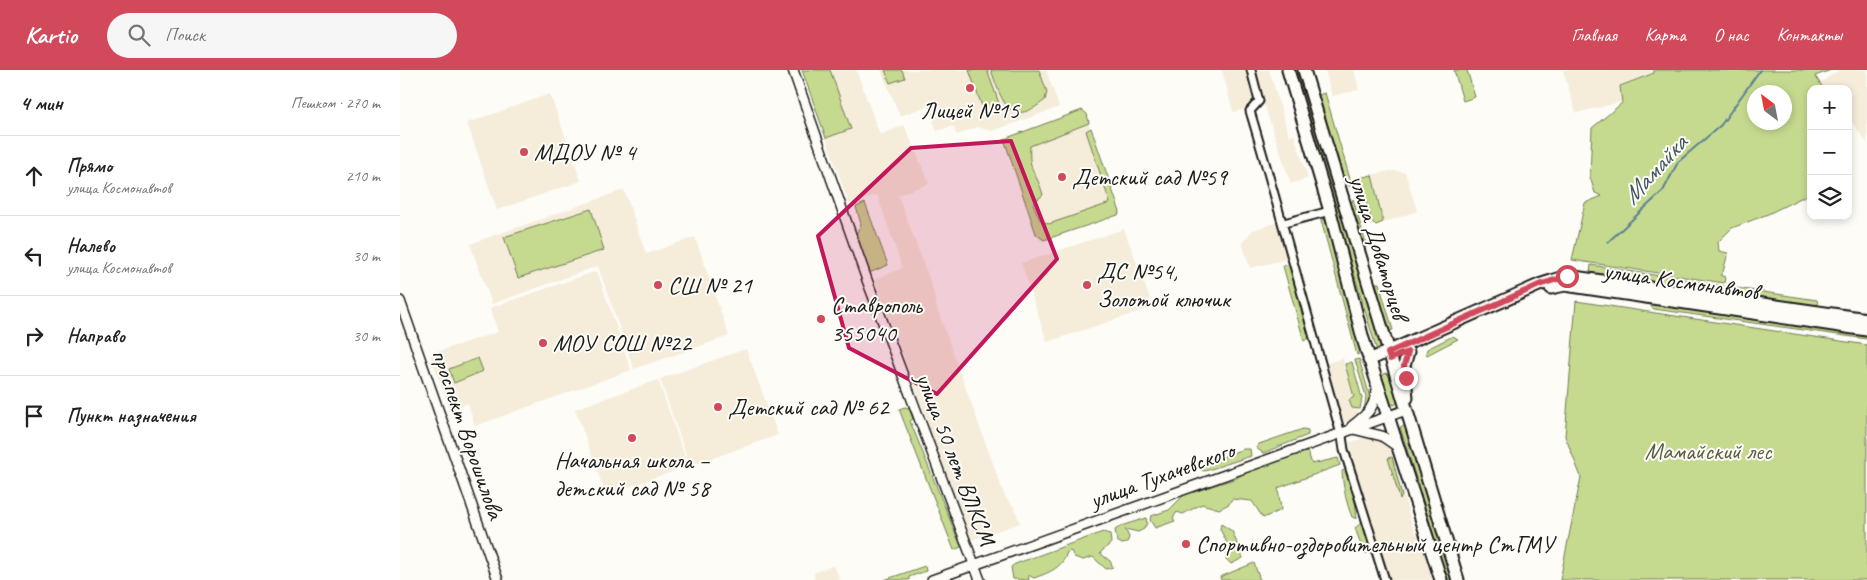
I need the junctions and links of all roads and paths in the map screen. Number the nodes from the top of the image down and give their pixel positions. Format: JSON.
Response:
{"nodes":[{"id":1,"x":793,"y":70,"type":"edge"},
{"id":2,"x":1251,"y":70,"type":"edge"},
{"id":3,"x":1288,"y":70,"type":"edge"},
{"id":4,"x":1304,"y":70,"type":"edge"},
{"id":5,"x":1330,"y":211,"type":"junction"},
{"id":6,"x":1284,"y":223,"type":"junction"},
{"id":7,"x":400,"y":301,"type":"edge"},
{"id":8,"x":1867,"y":319,"type":"edge"},
{"id":9,"x":1867,"y":330,"type":"edge"},
{"id":10,"x":1383,"y":337,"type":"junction"},
{"id":11,"x":1407,"y":349,"type":"junction"},
{"id":12,"x":1387,"y":358,"type":"junction"},
{"id":13,"x":1370,"y":364,"type":"junction"},
{"id":14,"x":1376,"y":384,"type":"junction"},
{"id":15,"x":1406,"y":410,"type":"junction"},
{"id":16,"x":1387,"y":416,"type":"junction"},
{"id":17,"x":1346,"y":431,"type":"junction"},
{"id":18,"x":1399,"y":448,"type":"junction"},
{"id":19,"x":974,"y":564,"type":"junction"},
{"id":20,"x":498,"y":580,"type":"edge"},
{"id":21,"x":932,"y":580,"type":"edge"},
{"id":22,"x":980,"y":580,"type":"edge"},
{"id":23,"x":1385,"y":580,"type":"edge"},
{"id":24,"x":1441,"y":580,"type":"edge"},
{"id":25,"x":1458,"y":580,"type":"edge"}],
"edges":[{"from":1,"to":19,"type":"street","name":"улица 50 лет ВЛКСМ"},
{"from":2,"to":6,"type":"street"},
{"from":3,"to":5,"type":"main road","name":"улица Доваторцев"},
{"from":4,"to":10,"type":"main road","name":"улица Доваторцев"},
{"from":5,"to":6,"type":"street"},
{"from":5,"to":13,"type":"main road","name":"улица Доваторцев"},
{"from":6,"to":17,"type":"street"},
{"from":7,"to":20,"type":"street","name":"проспект Ворошилова"},
{"from":8,"to":11,"type":"main road","name":"улица Космонавтов"},
{"from":9,"to":11,"type":"main road","name":"улица Космонавтов"},
{"from":10,"to":11,"type":"main road"},
{"from":10,"to":12,"type":"main road","name":"улица Доваторцев"},
{"from":11,"to":12,"type":"main road"},
{"from":11,"to":15,"type":"main road"},
{"from":12,"to":13,"type":"main road"},
{"from":12,"to":15,"type":"main road","name":"улица Доваторцев"},
{"from":13,"to":14,"type":"main road","name":"улица Доваторцев"},
{"from":14,"to":16,"type":"main road","name":"улица Доваторцев"},
{"from":14,"to":17,"type":"street"},
{"from":15,"to":16,"type":"street","name":"улица Тухачевского"},
{"from":15,"to":25,"type":"main road","name":"улица Доваторцев"},
{"from":16,"to":17,"type":"street","name":"улица Тухачевского"},
{"from":16,"to":18,"type":"main road","name":"улица Доваторцев"},
{"from":17,"to":18,"type":"street"},
{"from":17,"to":19,"type":"street","name":"улица Тухачевского"},
{"from":17,"to":23,"type":"street"},
{"from":18,"to":24,"type":"main road","name":"улица Доваторцев"},
{"from":19,"to":21,"type":"street","name":"улица Тухачевского"},
{"from":19,"to":22,"type":"street","name":"улица 50 лет ВЛКСМ"}]}
